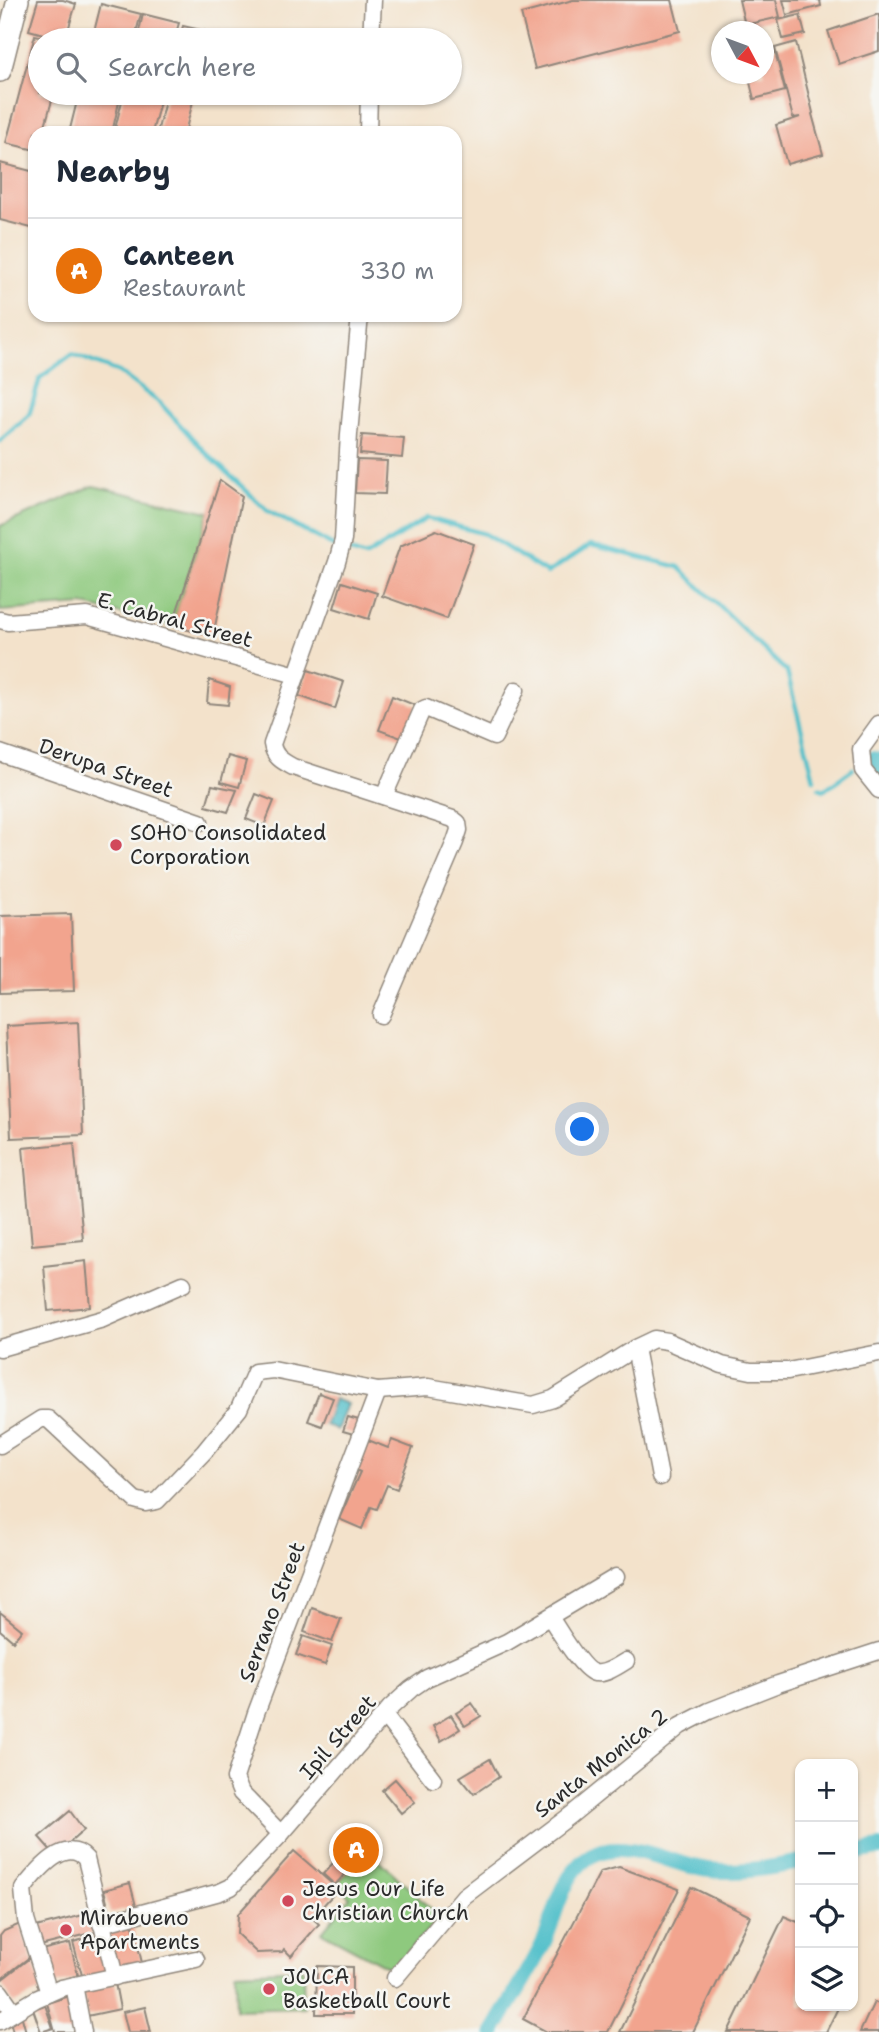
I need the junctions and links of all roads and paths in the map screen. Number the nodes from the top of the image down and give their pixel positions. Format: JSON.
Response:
{"nodes":[{"id":1,"x":18,"y":0,"type":"edge"},
{"id":2,"x":373,"y":0,"type":"edge"},
{"id":3,"x":372,"y":28,"type":"edge"},
{"id":4,"x":0,"y":71,"type":"edge"},
{"id":5,"x":369,"y":105,"type":"edge"},
{"id":6,"x":368,"y":126,"type":"edge"},
{"id":7,"x":358,"y":322,"type":"edge"},
{"id":8,"x":0,"y":620,"type":"edge"},
{"id":9,"x":296,"y":675,"type":"junction"},
{"id":10,"x":516,"y":690,"type":"dead end"},
{"id":11,"x":879,"y":724,"type":"edge"},
{"id":12,"x":0,"y":753,"type":"edge"},
{"id":13,"x":879,"y":790,"type":"edge"},
{"id":14,"x":384,"y":796,"type":"junction"},
{"id":15,"x":200,"y":822,"type":"dead end"},
{"id":16,"x":381,"y":1015,"type":"dead end"},
{"id":17,"x":183,"y":1284,"type":"dead end"},
{"id":18,"x":0,"y":1348,"type":"edge"},
{"id":19,"x":635,"y":1348,"type":"junction"},
{"id":20,"x":879,"y":1353,"type":"edge"},
{"id":21,"x":378,"y":1391,"type":"junction"},
{"id":22,"x":0,"y":1445,"type":"edge"},
{"id":23,"x":660,"y":1477,"type":"dead end"},
{"id":24,"x":616,"y":1577,"type":"dead end"},
{"id":25,"x":550,"y":1617,"type":"junction"},
{"id":26,"x":879,"y":1651,"type":"edge"},
{"id":27,"x":626,"y":1661,"type":"dead end"},
{"id":28,"x":384,"y":1715,"type":"junction"},
{"id":29,"x":433,"y":1779,"type":"dead end"},
{"id":30,"x":281,"y":1835,"type":"junction"},
{"id":31,"x":101,"y":1924,"type":"junction"},
{"id":32,"x":196,"y":1959,"type":"dead end"},
{"id":33,"x":115,"y":1977,"type":"junction"},
{"id":34,"x":395,"y":1978,"type":"dead end"},
{"id":35,"x":74,"y":1985,"type":"junction"},
{"id":36,"x":0,"y":1992,"type":"edge"},
{"id":37,"x":49,"y":1993,"type":"junction"},
{"id":38,"x":14,"y":2011,"type":"junction"},
{"id":39,"x":0,"y":2021,"type":"edge"},
{"id":40,"x":83,"y":2032,"type":"edge"}],
"edges":[{"from":1,"to":4,"type":"main road"},
{"from":2,"to":3,"type":"street"},
{"from":5,"to":6,"type":"street"},
{"from":7,"to":9,"type":"street"},
{"from":8,"to":9,"type":"street","name":"E. Cabral Street"},
{"from":9,"to":14,"type":"street"},
{"from":10,"to":14,"type":"street"},
{"from":11,"to":13,"type":"street"},
{"from":12,"to":15,"type":"street","name":"Derupa Street"},
{"from":14,"to":16,"type":"street"},
{"from":17,"to":18,"type":"street"},
{"from":19,"to":20,"type":"street"},
{"from":19,"to":21,"type":"street"},
{"from":19,"to":23,"type":"street"},
{"from":21,"to":22,"type":"street"},
{"from":21,"to":30,"type":"street","name":"Serrano Street"},
{"from":24,"to":25,"type":"street","name":"Ipil Street"},
{"from":25,"to":27,"type":"street"},
{"from":25,"to":28,"type":"street","name":"Ipil Street"},
{"from":26,"to":34,"type":"street","name":"Santa Monica 2"},
{"from":28,"to":29,"type":"street"},
{"from":28,"to":30,"type":"street","name":"Ipil Street"},
{"from":30,"to":31,"type":"street","name":"Ipil Street"},
{"from":31,"to":33,"type":"street"},
{"from":31,"to":37,"type":"street"},
{"from":32,"to":33,"type":"street"},
{"from":33,"to":35,"type":"street"},
{"from":35,"to":37,"type":"street"},
{"from":35,"to":40,"type":"street"},
{"from":36,"to":38,"type":"street"},
{"from":37,"to":38,"type":"street"},
{"from":38,"to":39,"type":"street"}]}
